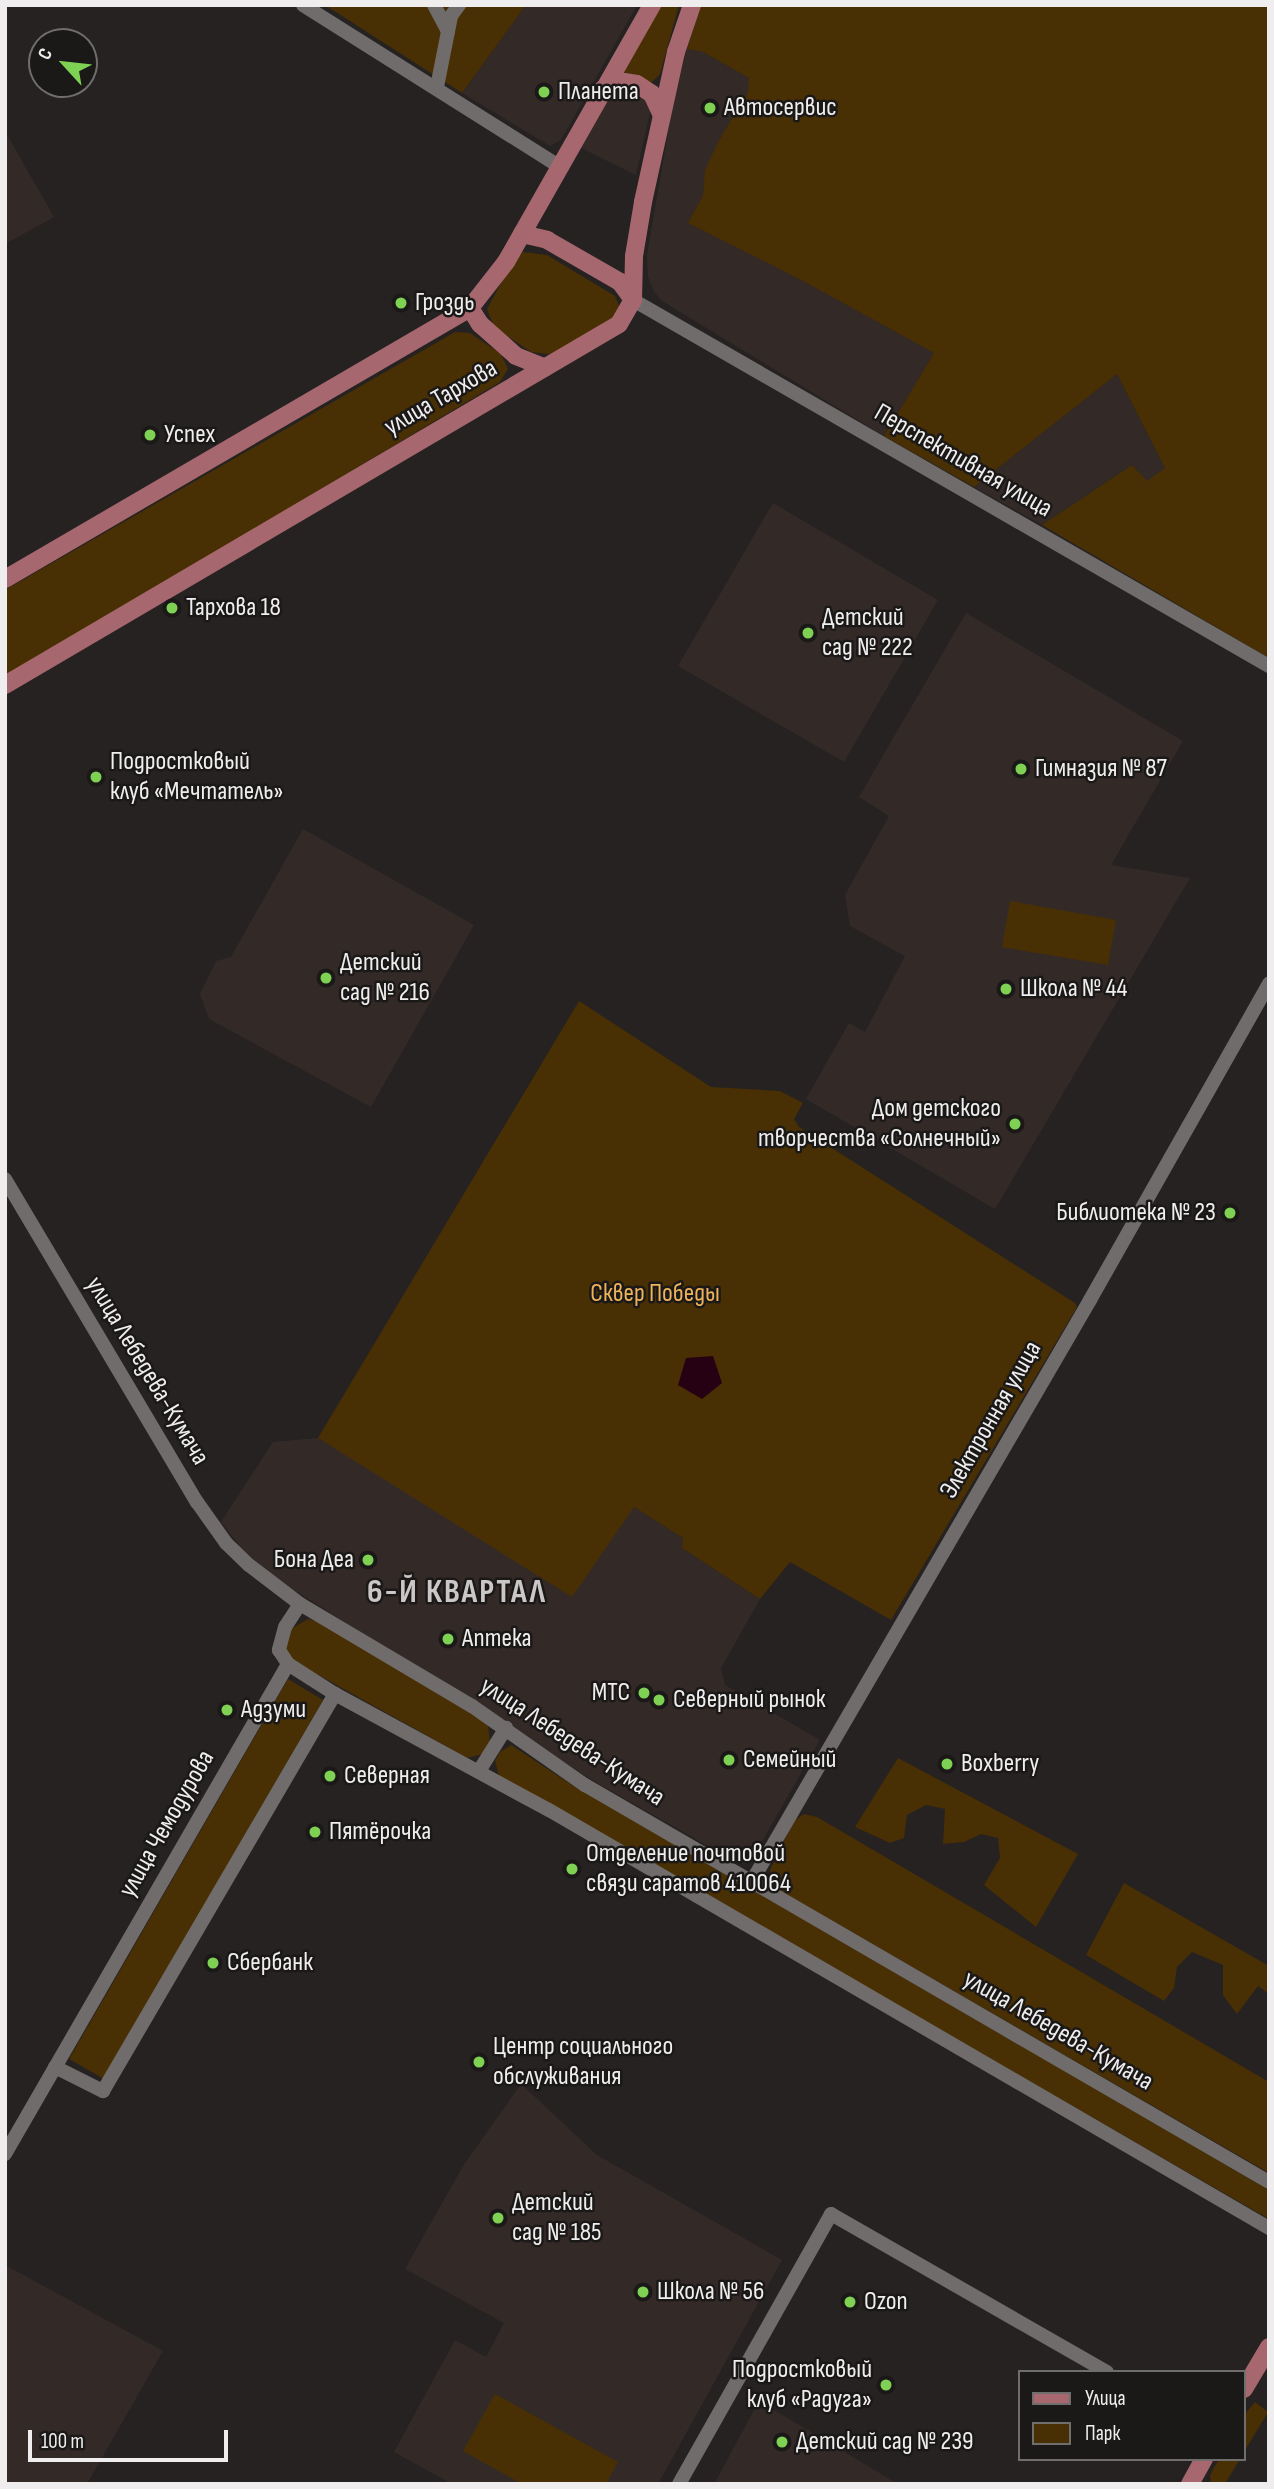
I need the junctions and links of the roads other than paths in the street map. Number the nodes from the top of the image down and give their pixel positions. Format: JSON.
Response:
{"nodes":[{"id":1,"x":303,"y":5,"type":"edge"},
{"id":2,"x":434,"y":5,"type":"edge"},
{"id":3,"x":459,"y":5,"type":"edge"},
{"id":4,"x":652,"y":5,"type":"edge"},
{"id":5,"x":692,"y":5,"type":"edge"},
{"id":6,"x":448,"y":31,"type":"junction"},
{"id":7,"x":437,"y":88,"type":"junction"},
{"id":8,"x":603,"y":89,"type":"junction"},
{"id":9,"x":662,"y":115,"type":"junction"},
{"id":10,"x":560,"y":167,"type":"junction"},
{"id":11,"x":522,"y":234,"type":"junction"},
{"id":12,"x":633,"y":300,"type":"junction"},
{"id":13,"x":470,"y":308,"type":"junction"},
{"id":14,"x":545,"y":368,"type":"junction"},
{"id":15,"x":5,"y":579,"type":"edge"},
{"id":16,"x":1269,"y":666,"type":"edge"},
{"id":17,"x":5,"y":685,"type":"edge"},
{"id":18,"x":1269,"y":983,"type":"edge"},
{"id":19,"x":5,"y":1179,"type":"edge"},
{"id":20,"x":300,"y":1604,"type":"junction"},
{"id":21,"x":288,"y":1664,"type":"junction"},
{"id":22,"x":335,"y":1694,"type":"junction"},
{"id":23,"x":506,"y":1728,"type":"junction"},
{"id":24,"x":479,"y":1771,"type":"junction"},
{"id":25,"x":752,"y":1881,"type":"junction"},
{"id":26,"x":55,"y":2067,"type":"junction"},
{"id":27,"x":5,"y":2154,"type":"edge"},
{"id":28,"x":1269,"y":2182,"type":"edge"},
{"id":29,"x":1269,"y":2228,"type":"edge"},
{"id":30,"x":1269,"y":2347,"type":"edge"},
{"id":31,"x":1104,"y":2370,"type":"edge"},
{"id":32,"x":1246,"y":2386,"type":"edge"},
{"id":33,"x":1203,"y":2461,"type":"edge"},
{"id":34,"x":679,"y":2484,"type":"edge"},
{"id":35,"x":1190,"y":2484,"type":"edge"}],
"edges":[{"from":1,"to":7,"type":"street"},
{"from":2,"to":6,"type":"street"},
{"from":3,"to":6,"type":"street"},
{"from":4,"to":8,"type":"main road"},
{"from":5,"to":9,"type":"main road"},
{"from":6,"to":7,"type":"street"},
{"from":7,"to":10,"type":"street"},
{"from":8,"to":9,"type":"main road"},
{"from":8,"to":10,"type":"main road"},
{"from":9,"to":12,"type":"main road"},
{"from":10,"to":11,"type":"main road"},
{"from":11,"to":12,"type":"main road"},
{"from":11,"to":13,"type":"main road"},
{"from":12,"to":14,"type":"main road","name":"улица Тархова"},
{"from":12,"to":16,"type":"street","name":"Перспективная улица"},
{"from":13,"to":14,"type":"main road"},
{"from":13,"to":15,"type":"main road"},
{"from":14,"to":17,"type":"main road","name":"улица Тархова"},
{"from":18,"to":25,"type":"street","name":"Электронная улица"},
{"from":19,"to":20,"type":"street","name":"улица Лебедева-Кумача"},
{"from":20,"to":21,"type":"street"},
{"from":20,"to":23,"type":"street","name":"улица Лебедева-Кумача"},
{"from":21,"to":22,"type":"street"},
{"from":21,"to":26,"type":"street","name":"улица Чемодурова"},
{"from":22,"to":24,"type":"street"},
{"from":22,"to":26,"type":"street"},
{"from":23,"to":24,"type":"street"},
{"from":23,"to":25,"type":"street","name":"улица Лебедева-Кумача"},
{"from":24,"to":29,"type":"street"},
{"from":25,"to":28,"type":"street","name":"улица Лебедева-Кумача"},
{"from":26,"to":27,"type":"street","name":"улица Чемодурова"},
{"from":30,"to":32,"type":"main road"},
{"from":31,"to":34,"type":"street"},
{"from":33,"to":35,"type":"main road"}]}
